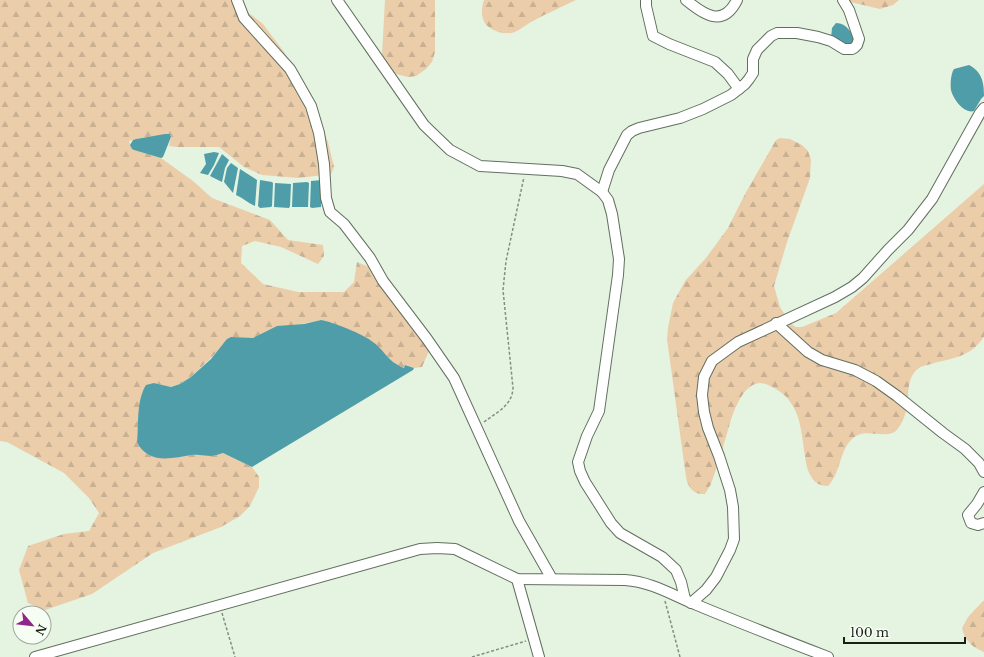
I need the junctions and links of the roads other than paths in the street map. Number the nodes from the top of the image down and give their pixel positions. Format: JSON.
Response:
{"nodes":[{"id":1,"x":236,"y":0,"type":"edge"},
{"id":2,"x":337,"y":0,"type":"edge"},
{"id":3,"x":646,"y":0,"type":"edge"},
{"id":4,"x":686,"y":0,"type":"edge"},
{"id":5,"x":737,"y":0,"type":"edge"},
{"id":6,"x":843,"y":0,"type":"edge"},
{"id":7,"x":739,"y":89,"type":"junction"},
{"id":8,"x":984,"y":108,"type":"edge"},
{"id":9,"x":602,"y":192,"type":"junction"},
{"id":10,"x":776,"y":323,"type":"junction"},
{"id":11,"x":984,"y":472,"type":"edge"},
{"id":12,"x":984,"y":492,"type":"edge"},
{"id":13,"x":984,"y":524,"type":"edge"},
{"id":14,"x":517,"y":579,"type":"junction"},
{"id":15,"x":552,"y":579,"type":"junction"},
{"id":16,"x":688,"y":601,"type":"junction"},
{"id":17,"x":35,"y":657,"type":"edge"},
{"id":18,"x":539,"y":657,"type":"edge"},
{"id":19,"x":828,"y":657,"type":"edge"}],
"edges":[{"from":1,"to":15,"type":"street"},
{"from":2,"to":9,"type":"street"},
{"from":3,"to":7,"type":"street"},
{"from":4,"to":5,"type":"street"},
{"from":6,"to":7,"type":"street"},
{"from":7,"to":9,"type":"street"},
{"from":8,"to":10,"type":"street"},
{"from":9,"to":16,"type":"street"},
{"from":10,"to":11,"type":"street"},
{"from":10,"to":16,"type":"street"},
{"from":12,"to":13,"type":"street"},
{"from":14,"to":15,"type":"street"},
{"from":14,"to":17,"type":"street"},
{"from":14,"to":18,"type":"street"},
{"from":15,"to":16,"type":"street"},
{"from":16,"to":19,"type":"street"}]}
